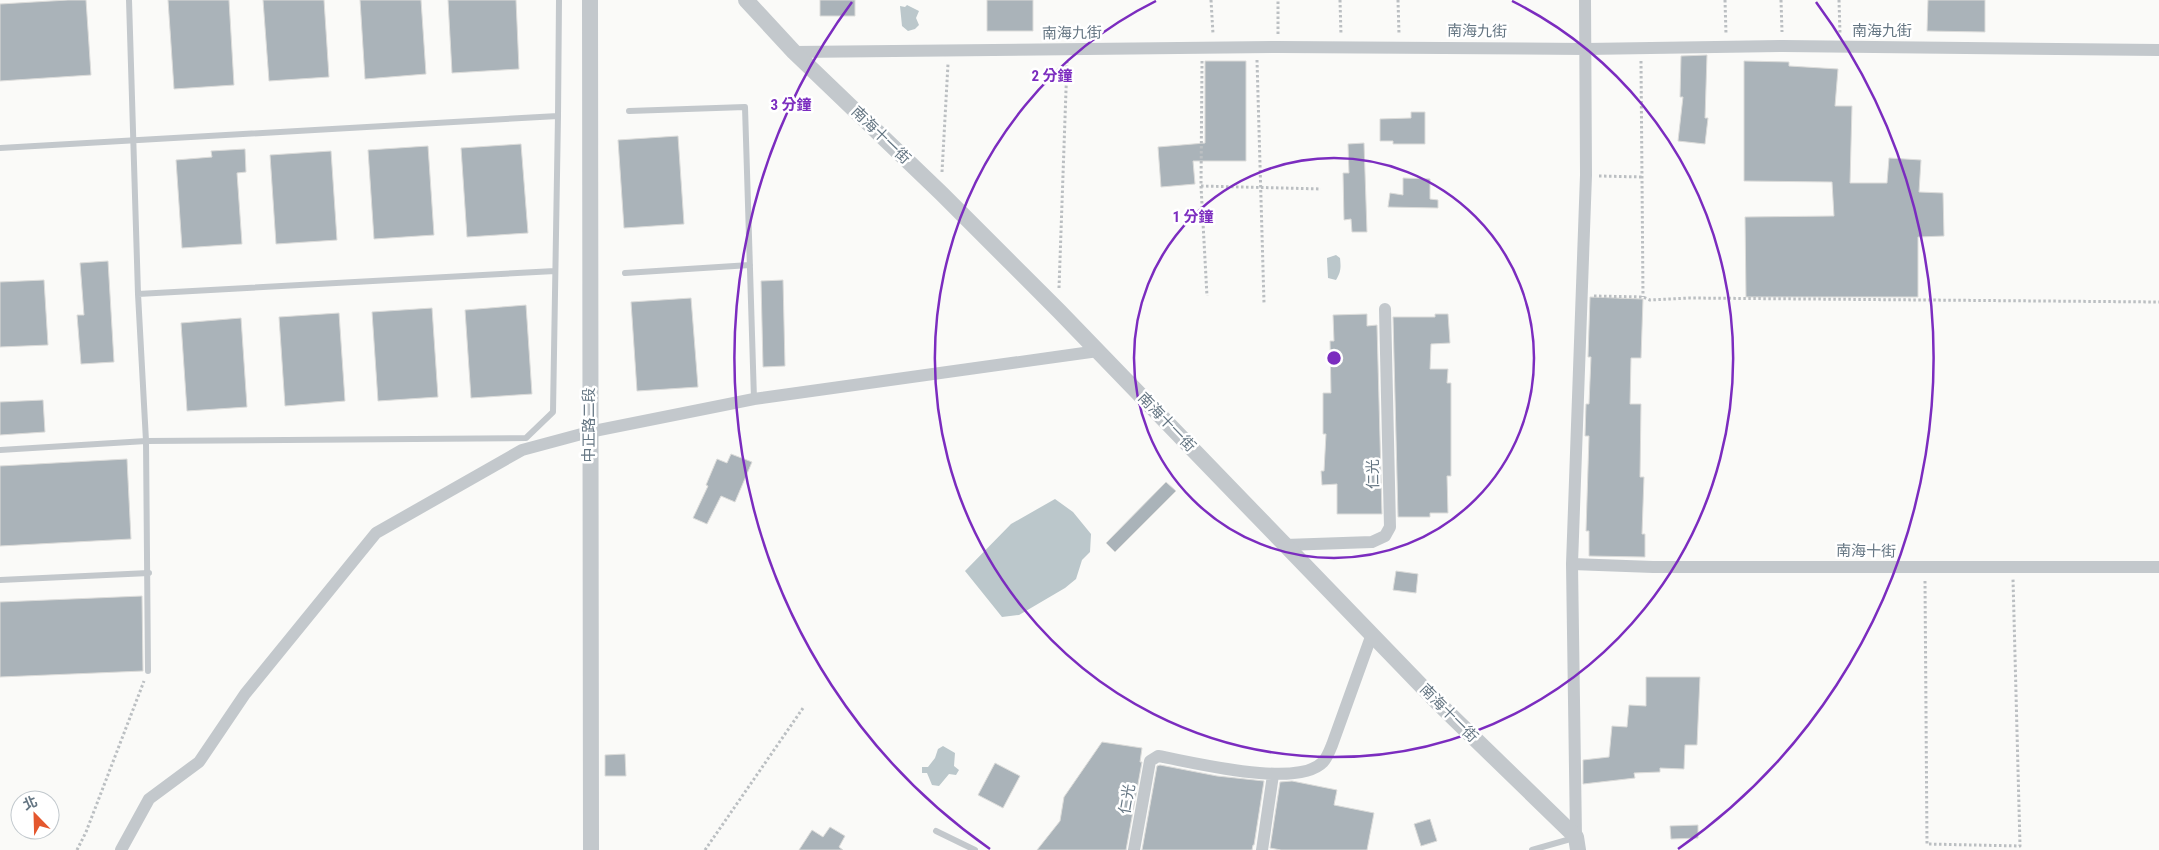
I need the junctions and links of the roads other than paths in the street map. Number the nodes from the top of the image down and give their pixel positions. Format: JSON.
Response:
{"nodes":[{"id":1,"x":129,"y":0,"type":"edge"},
{"id":2,"x":558,"y":0,"type":"edge"},
{"id":3,"x":590,"y":0,"type":"edge"},
{"id":4,"x":746,"y":0,"type":"edge"},
{"id":5,"x":1585,"y":0,"type":"edge"},
{"id":6,"x":1586,"y":49,"type":"junction"},
{"id":7,"x":2159,"y":50,"type":"edge"},
{"id":8,"x":794,"y":52,"type":"junction"},
{"id":9,"x":629,"y":111,"type":"dead end"},
{"id":10,"x":558,"y":116,"type":"junction"},
{"id":11,"x":132,"y":140,"type":"junction"},
{"id":12,"x":0,"y":148,"type":"edge"},
{"id":13,"x":750,"y":265,"type":"junction"},
{"id":14,"x":555,"y":271,"type":"junction"},
{"id":15,"x":625,"y":273,"type":"dead end"},
{"id":16,"x":138,"y":294,"type":"junction"},
{"id":17,"x":1385,"y":310,"type":"dead end"},
{"id":18,"x":1098,"y":351,"type":"junction"},
{"id":19,"x":754,"y":399,"type":"junction"},
{"id":20,"x":589,"y":432,"type":"junction"},
{"id":21,"x":146,"y":441,"type":"junction"},
{"id":22,"x":0,"y":450,"type":"edge"},
{"id":23,"x":1285,"y":545,"type":"junction"},
{"id":24,"x":1572,"y":564,"type":"junction"},
{"id":25,"x":2159,"y":567,"type":"edge"},
{"id":26,"x":148,"y":573,"type":"junction"},
{"id":27,"x":0,"y":580,"type":"edge"},
{"id":28,"x":1372,"y":634,"type":"junction"},
{"id":29,"x":148,"y":671,"type":"road end"},
{"id":30,"x":1274,"y":775,"type":"junction"},
{"id":31,"x":936,"y":831,"type":"dead end"},
{"id":32,"x":1577,"y":844,"type":"edge"},
{"id":33,"x":121,"y":850,"type":"edge"},
{"id":34,"x":591,"y":850,"type":"edge"},
{"id":35,"x":974,"y":850,"type":"edge"},
{"id":36,"x":1134,"y":850,"type":"edge"},
{"id":37,"x":1262,"y":850,"type":"edge"},
{"id":38,"x":1532,"y":850,"type":"edge"}],
"edges":[{"from":1,"to":11,"type":"lane"},
{"from":2,"to":10,"type":"lane"},
{"from":3,"to":20,"type":"street","name":"中正路二段"},
{"from":4,"to":8,"type":"street","name":"南海十一街"},
{"from":5,"to":6,"type":"street"},
{"from":6,"to":7,"type":"street","name":"南海九街"},
{"from":6,"to":8,"type":"street","name":"南海九街"},
{"from":6,"to":24,"type":"street"},
{"from":8,"to":18,"type":"street","name":"南海十一街"},
{"from":9,"to":13,"type":"lane"},
{"from":10,"to":11,"type":"lane"},
{"from":10,"to":14,"type":"lane"},
{"from":11,"to":12,"type":"lane"},
{"from":11,"to":16,"type":"lane"},
{"from":13,"to":15,"type":"lane"},
{"from":13,"to":19,"type":"lane"},
{"from":14,"to":16,"type":"lane"},
{"from":14,"to":21,"type":"lane"},
{"from":16,"to":21,"type":"lane"},
{"from":17,"to":23,"type":"street","name":"仁光"},
{"from":18,"to":19,"type":"street"},
{"from":18,"to":23,"type":"street","name":"南海十一街"},
{"from":19,"to":20,"type":"street"},
{"from":20,"to":33,"type":"street"},
{"from":20,"to":34,"type":"street","name":"中正路二段"},
{"from":21,"to":22,"type":"lane"},
{"from":21,"to":26,"type":"lane"},
{"from":23,"to":28,"type":"street","name":"南海十一街"},
{"from":24,"to":25,"type":"street","name":"南海十街"},
{"from":24,"to":32,"type":"street"},
{"from":26,"to":27,"type":"lane"},
{"from":26,"to":29,"type":"lane"},
{"from":28,"to":30,"type":"street","name":"仁光"},
{"from":28,"to":32,"type":"street","name":"南海十一街"},
{"from":30,"to":36,"type":"street","name":"仁光"},
{"from":30,"to":37,"type":"street"},
{"from":31,"to":35,"type":"lane"},
{"from":32,"to":38,"type":"lane"}]}
